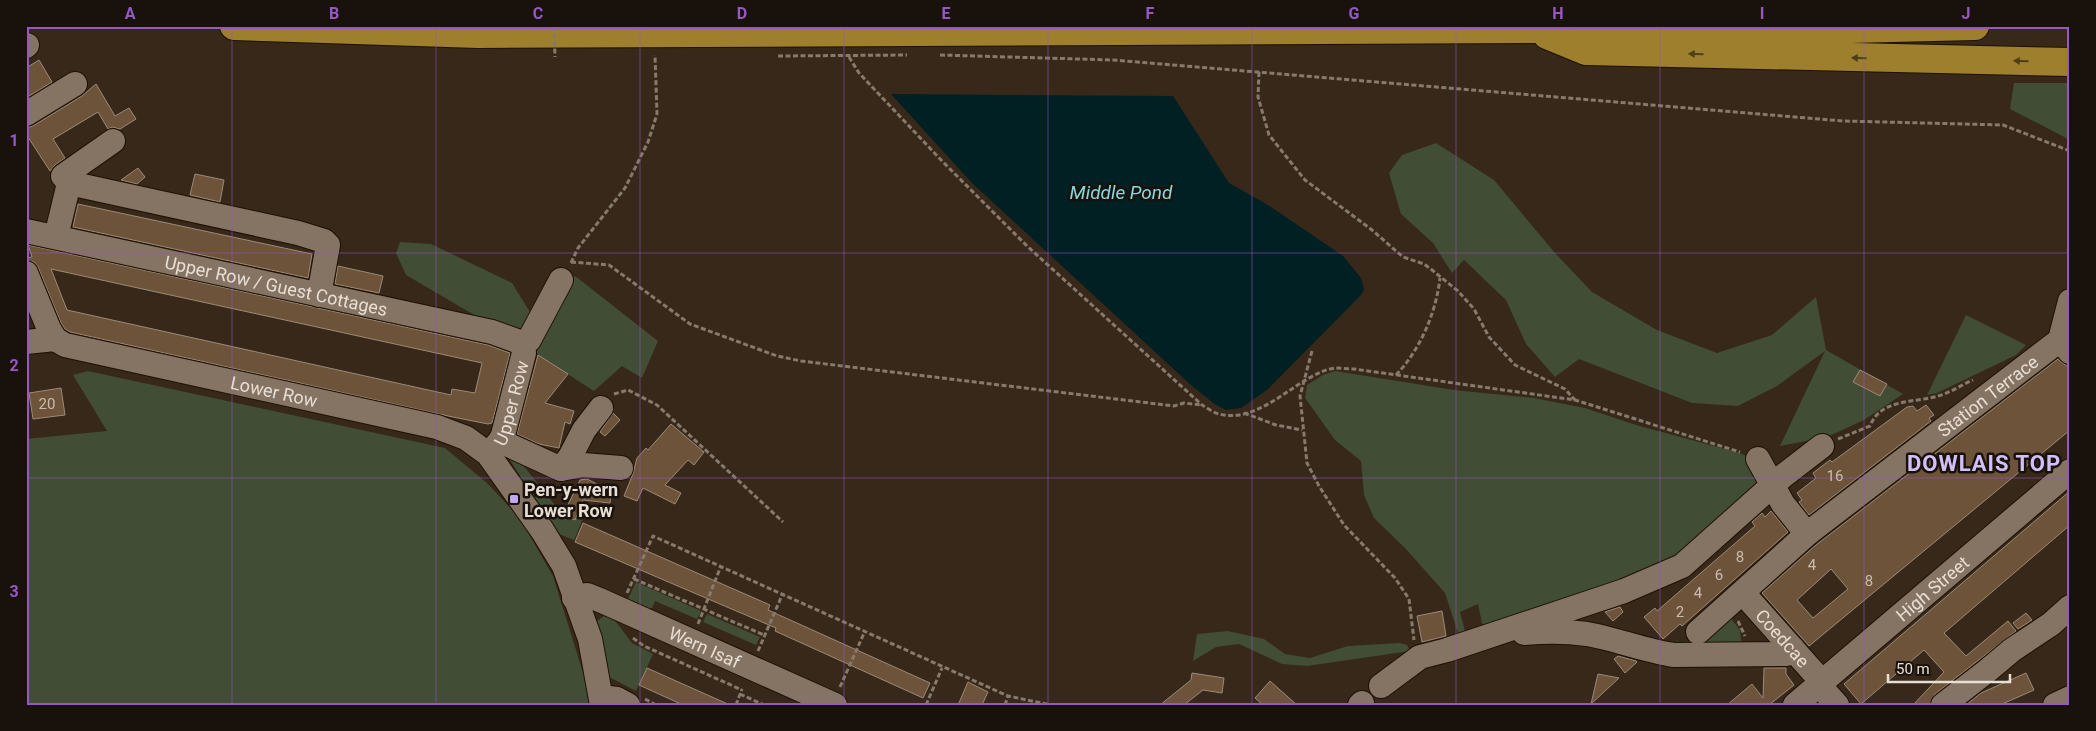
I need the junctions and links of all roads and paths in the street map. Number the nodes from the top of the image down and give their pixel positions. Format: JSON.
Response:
{"nodes":[{"id":1,"x":234,"y":26,"type":"edge"},
{"id":2,"x":554,"y":26,"type":"edge"},
{"id":3,"x":1975,"y":26,"type":"edge"},
{"id":4,"x":1532,"y":29,"type":"junction"},
{"id":5,"x":646,"y":55,"type":"dead end"},
{"id":6,"x":655,"y":55,"type":"junction"},
{"id":7,"x":665,"y":55,"type":"dead end"},
{"id":8,"x":912,"y":55,"type":"dead end"},
{"id":9,"x":930,"y":55,"type":"dead end"},
{"id":10,"x":771,"y":56,"type":"dead end"},
{"id":11,"x":564,"y":57,"type":"dead end"},
{"id":12,"x":849,"y":57,"type":"junction"},
{"id":13,"x":2070,"y":62,"type":"edge"},
{"id":14,"x":1259,"y":72,"type":"junction"},
{"id":15,"x":75,"y":84,"type":"dead end"},
{"id":16,"x":26,"y":114,"type":"edge"},
{"id":17,"x":113,"y":141,"type":"dead end"},
{"id":18,"x":2070,"y":151,"type":"edge"},
{"id":19,"x":68,"y":183,"type":"junction"},
{"id":20,"x":26,"y":231,"type":"edge"},
{"id":21,"x":56,"y":237,"type":"junction"},
{"id":22,"x":566,"y":271,"type":"junction"},
{"id":23,"x":26,"y":273,"type":"edge"},
{"id":24,"x":1440,"y":277,"type":"junction"},
{"id":25,"x":319,"y":295,"type":"junction"},
{"id":26,"x":2070,"y":301,"type":"edge"},
{"id":27,"x":54,"y":339,"type":"junction"},
{"id":28,"x":26,"y":342,"type":"edge"},
{"id":29,"x":523,"y":346,"type":"junction"},
{"id":30,"x":2065,"y":346,"type":"edge"},
{"id":31,"x":1312,"y":350,"type":"dead end"},
{"id":32,"x":1396,"y":376,"type":"junction"},
{"id":33,"x":1981,"y":377,"type":"dead end"},
{"id":34,"x":1306,"y":381,"type":"junction"},
{"id":35,"x":1575,"y":400,"type":"junction"},
{"id":36,"x":1202,"y":405,"type":"junction"},
{"id":37,"x":602,"y":408,"type":"joint"},
{"id":38,"x":1244,"y":413,"type":"junction"},
{"id":39,"x":1302,"y":430,"type":"junction"},
{"id":40,"x":1822,"y":446,"type":"joint"},
{"id":41,"x":494,"y":448,"type":"junction"},
{"id":42,"x":1758,"y":459,"type":"joint"},
{"id":43,"x":621,"y":468,"type":"dead end"},
{"id":44,"x":561,"y":469,"type":"junction"},
{"id":45,"x":2070,"y":471,"type":"edge"},
{"id":46,"x":1772,"y":486,"type":"junction"},
{"id":47,"x":783,"y":522,"type":"dead end"},
{"id":48,"x":1807,"y":534,"type":"junction"},
{"id":49,"x":721,"y":566,"type":"junction"},
{"id":50,"x":634,"y":578,"type":"junction"},
{"id":51,"x":631,"y":585,"type":"dead end"},
{"id":52,"x":783,"y":593,"type":"junction"},
{"id":53,"x":574,"y":598,"type":"junction"},
{"id":54,"x":1734,"y":601,"type":"junction"},
{"id":55,"x":2070,"y":606,"type":"edge"},
{"id":56,"x":704,"y":610,"type":"junction"},
{"id":57,"x":700,"y":620,"type":"dead end"},
{"id":58,"x":1509,"y":629,"type":"junction"},
{"id":59,"x":865,"y":631,"type":"junction"},
{"id":60,"x":1698,"y":632,"type":"dead end"},
{"id":61,"x":764,"y":636,"type":"junction"},
{"id":62,"x":760,"y":647,"type":"dead end"},
{"id":63,"x":1793,"y":649,"type":"junction"},
{"id":64,"x":1746,"y":654,"type":"junction"},
{"id":65,"x":1420,"y":657,"type":"junction"},
{"id":66,"x":942,"y":668,"type":"junction"},
{"id":67,"x":1821,"y":684,"type":"junction"},
{"id":68,"x":1381,"y":686,"type":"dead end"},
{"id":69,"x":1008,"y":696,"type":"junction"},
{"id":70,"x":2070,"y":698,"type":"edge"},
{"id":71,"x":602,"y":701,"type":"edge"},
{"id":72,"x":834,"y":704,"type":"edge"},
{"id":73,"x":628,"y":705,"type":"edge"},
{"id":74,"x":736,"y":705,"type":"edge"},
{"id":75,"x":764,"y":705,"type":"edge"},
{"id":76,"x":926,"y":705,"type":"edge"},
{"id":77,"x":1005,"y":705,"type":"edge"},
{"id":78,"x":1051,"y":705,"type":"edge"},
{"id":79,"x":1795,"y":705,"type":"edge"},
{"id":80,"x":1837,"y":705,"type":"edge"},
{"id":81,"x":1943,"y":705,"type":"edge"},
{"id":82,"x":2055,"y":705,"type":"edge"}],
"edges":[{"from":1,"to":4,"type":"highway"},
{"from":2,"to":11,"type":"path","bridge":true},
{"from":3,"to":4,"type":"highway"},
{"from":13,"to":4,"type":"highway","one_way":true},
{"from":5,"to":6,"type":"path"},
{"from":6,"to":7,"type":"path"},
{"from":6,"to":22,"type":"path"},
{"from":8,"to":12,"type":"path"},
{"from":9,"to":14,"type":"path"},
{"from":10,"to":12,"type":"path"},
{"from":12,"to":36,"type":"path"},
{"from":14,"to":18,"type":"path"},
{"from":14,"to":24,"type":"path"},
{"from":15,"to":16,"type":"street"},
{"from":17,"to":19,"type":"street"},
{"from":19,"to":21,"type":"street"},
{"from":19,"to":25,"type":"street"},
{"from":20,"to":21,"type":"street","name":"Upper Row / Guest Cottages"},
{"from":21,"to":25,"type":"street","name":"Upper Row / Guest Cottages"},
{"from":22,"to":29,"type":"street"},
{"from":22,"to":36,"type":"path"},
{"from":23,"to":27,"type":"street"},
{"from":24,"to":32,"type":"path"},
{"from":24,"to":35,"type":"path"},
{"from":25,"to":29,"type":"street","name":"Upper Row / Guest Cottages"},
{"from":26,"to":30,"type":"street"},
{"from":27,"to":28,"type":"street"},
{"from":27,"to":41,"type":"street","name":"Lower Row"},
{"from":29,"to":41,"type":"street","name":"Upper Row"},
{"from":30,"to":48,"type":"street","name":"Station Terrace"},
{"from":31,"to":34,"type":"path"},
{"from":32,"to":34,"type":"path"},
{"from":32,"to":35,"type":"path"},
{"from":33,"to":40,"type":"path"},
{"from":34,"to":38,"type":"path"},
{"from":34,"to":39,"type":"path"},
{"from":35,"to":42,"type":"path"},
{"from":36,"to":38,"type":"path"},
{"from":37,"to":44,"type":"street"},
{"from":37,"to":47,"type":"path"},
{"from":38,"to":39,"type":"path"},
{"from":39,"to":65,"type":"path"},
{"from":40,"to":46,"type":"street"},
{"from":41,"to":44,"type":"street"},
{"from":41,"to":53,"type":"street"},
{"from":42,"to":46,"type":"street"},
{"from":43,"to":44,"type":"street"},
{"from":45,"to":67,"type":"street","name":"High Street"},
{"from":46,"to":48,"type":"street"},
{"from":46,"to":58,"type":"street"},
{"from":48,"to":54,"type":"street","name":"Station Terrace"},
{"from":49,"to":50,"type":"path"},
{"from":49,"to":52,"type":"path"},
{"from":49,"to":56,"type":"path"},
{"from":50,"to":51,"type":"path"},
{"from":50,"to":56,"type":"path"},
{"from":52,"to":59,"type":"path"},
{"from":52,"to":61,"type":"path"},
{"from":53,"to":71,"type":"street"},
{"from":53,"to":72,"type":"street","name":"Wern Isaf"},
{"from":54,"to":60,"type":"street"},
{"from":54,"to":63,"type":"street","name":"Coedcae"},
{"from":54,"to":64,"type":"path"},
{"from":55,"to":81,"type":"street"},
{"from":56,"to":57,"type":"path"},
{"from":56,"to":61,"type":"path"},
{"from":58,"to":64,"type":"street"},
{"from":58,"to":65,"type":"street"},
{"from":59,"to":66,"type":"path"},
{"from":59,"to":72,"type":"path"},
{"from":61,"to":62,"type":"path"},
{"from":63,"to":64,"type":"street"},
{"from":63,"to":67,"type":"street","name":"Coedcae"},
{"from":65,"to":68,"type":"street"},
{"from":66,"to":69,"type":"path"},
{"from":66,"to":76,"type":"path"},
{"from":67,"to":79,"type":"street","name":"High Street"},
{"from":67,"to":80,"type":"street","name":"Coedcae"},
{"from":69,"to":77,"type":"path"},
{"from":69,"to":78,"type":"path"},
{"from":70,"to":82,"type":"street"},
{"from":71,"to":73,"type":"street"},
{"from":74,"to":75,"type":"path"}]}
